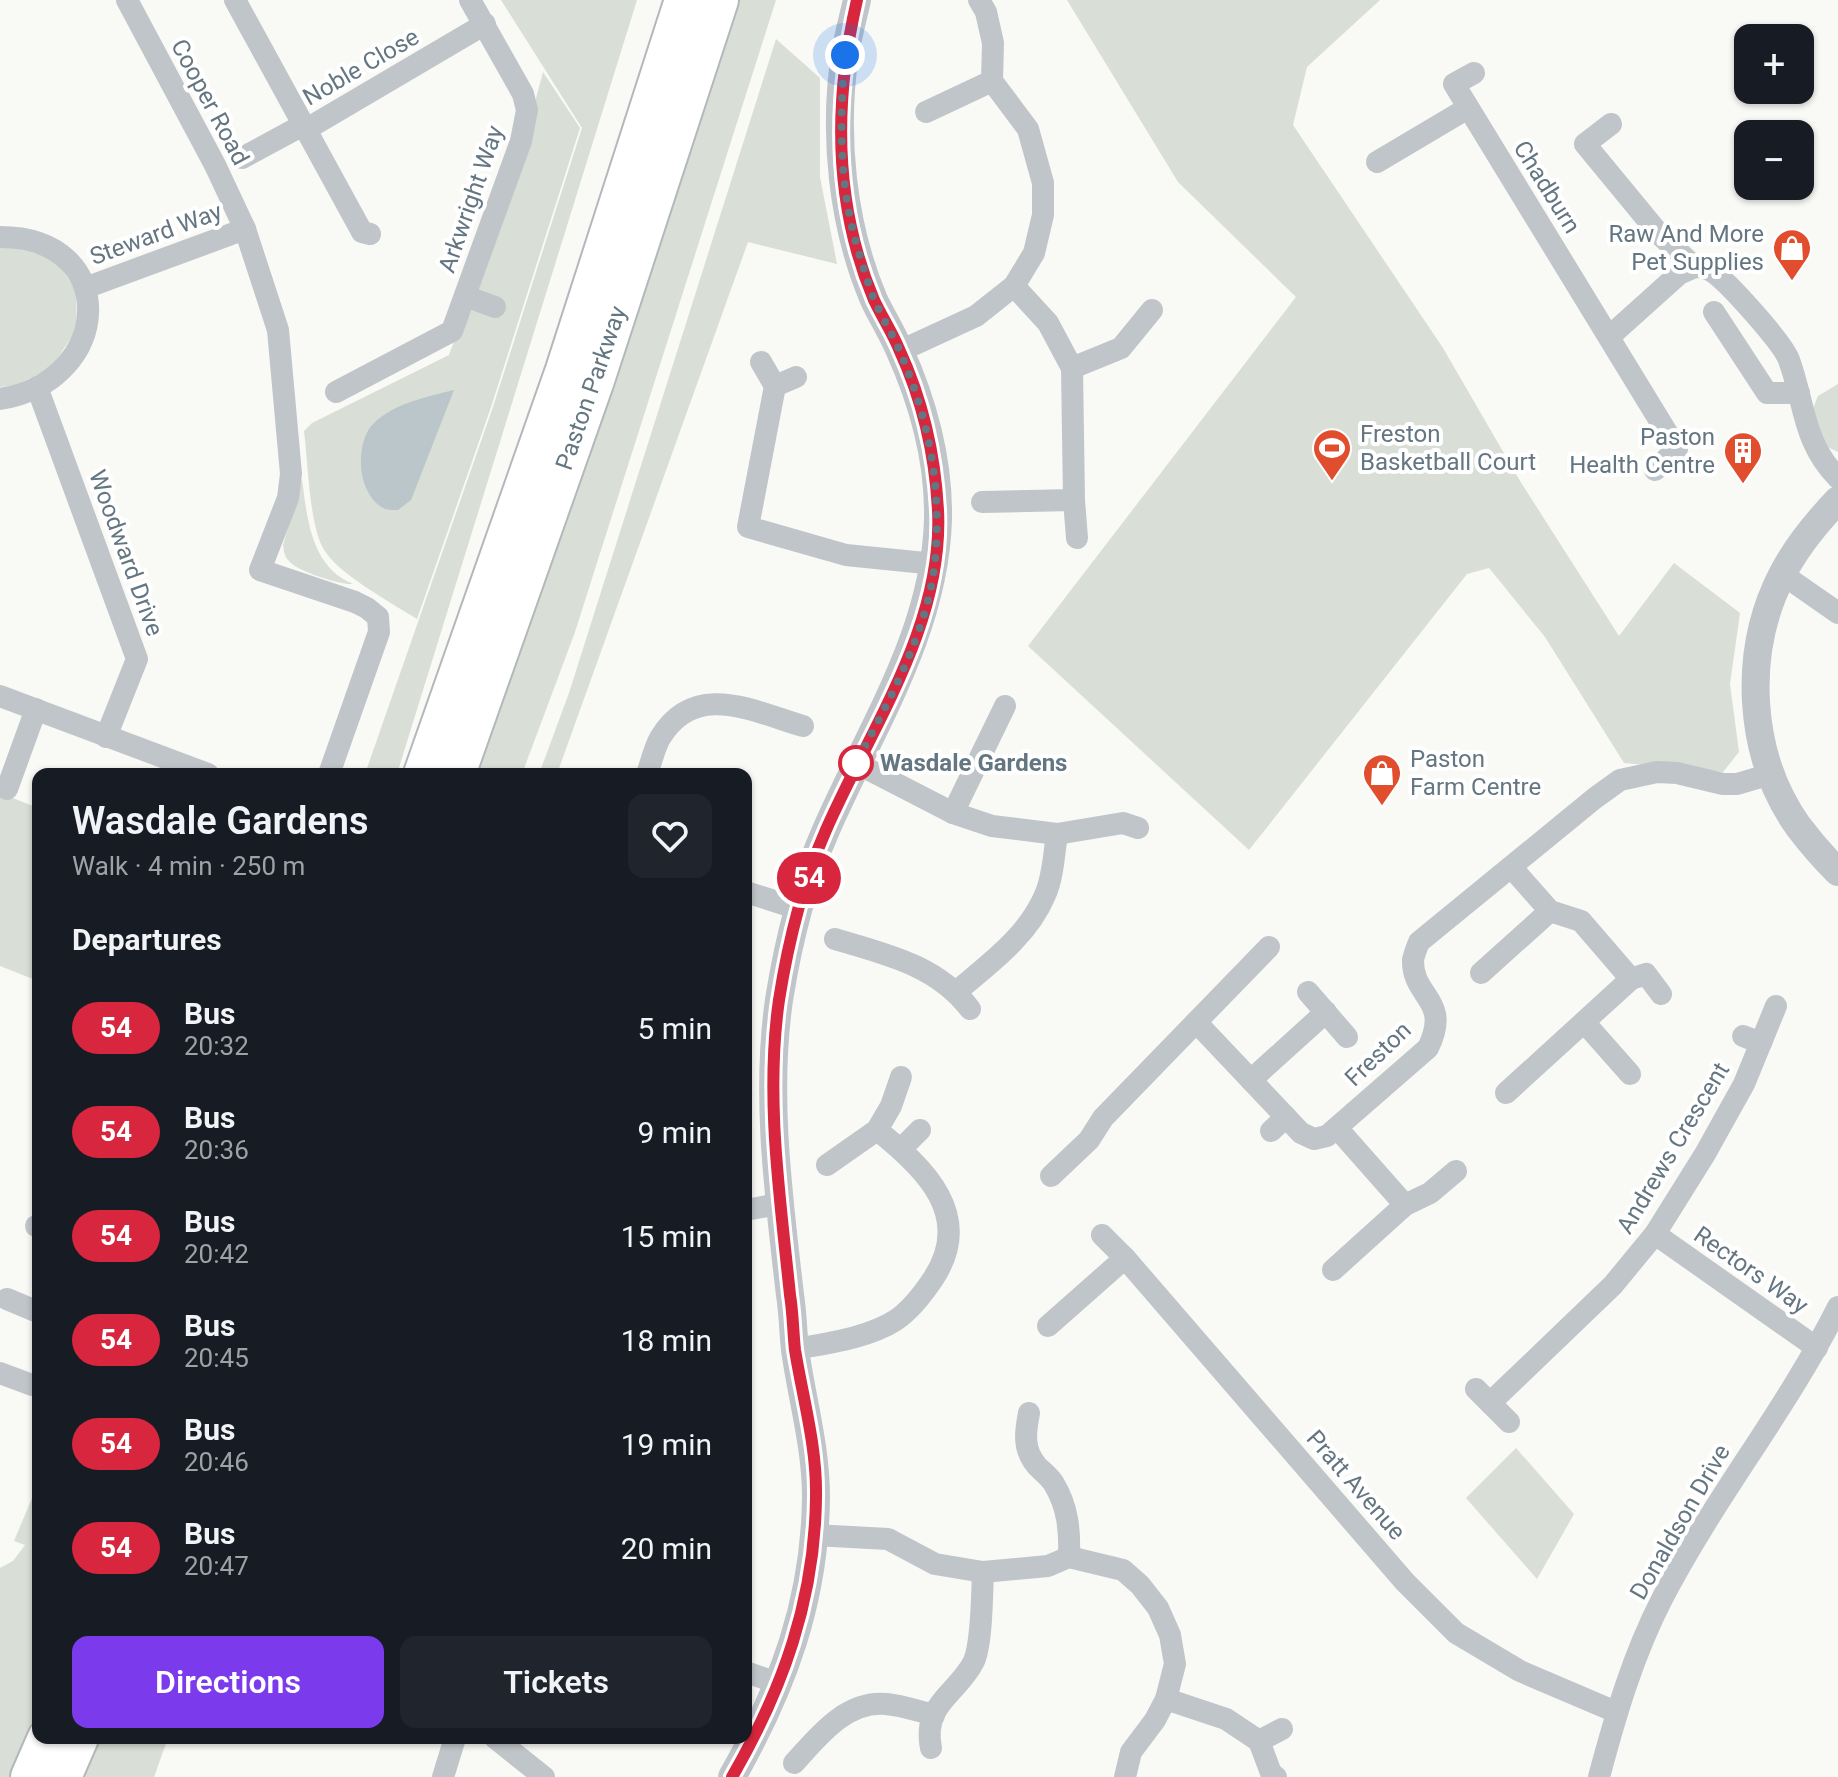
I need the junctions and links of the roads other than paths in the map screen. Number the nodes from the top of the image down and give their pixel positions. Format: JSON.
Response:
{"nodes":[{"id":1,"x":127,"y":0,"type":"edge"},
{"id":2,"x":235,"y":0,"type":"edge"},
{"id":3,"x":470,"y":0,"type":"edge"},
{"id":4,"x":684,"y":0,"type":"edge"},
{"id":5,"x":719,"y":0,"type":"edge"},
{"id":6,"x":857,"y":0,"type":"edge"},
{"id":7,"x":979,"y":0,"type":"edge"},
{"id":8,"x":485,"y":24,"type":"junction"},
{"id":9,"x":1474,"y":73,"type":"dead end"},
{"id":10,"x":992,"y":81,"type":"junction"},
{"id":11,"x":1468,"y":108,"type":"junction"},
{"id":12,"x":926,"y":112,"type":"dead end"},
{"id":13,"x":1611,"y":124,"type":"dead end"},
{"id":14,"x":304,"y":127,"type":"junction"},
{"id":15,"x":242,"y":158,"type":"dead end"},
{"id":16,"x":1377,"y":162,"type":"dead end"},
{"id":17,"x":245,"y":229,"type":"junction"},
{"id":18,"x":370,"y":234,"type":"dead end"},
{"id":19,"x":0,"y":237,"type":"edge"},
{"id":20,"x":1695,"y":267,"type":"junction"},
{"id":21,"x":1014,"y":286,"type":"junction"},
{"id":22,"x":85,"y":288,"type":"junction"},
{"id":23,"x":465,"y":296,"type":"junction"},
{"id":24,"x":495,"y":307,"type":"dead end"},
{"id":25,"x":1152,"y":310,"type":"dead end"},
{"id":26,"x":1714,"y":312,"type":"dead end"},
{"id":27,"x":1610,"y":336,"type":"junction"},
{"id":28,"x":900,"y":351,"type":"junction"},
{"id":29,"x":761,"y":362,"type":"dead end"},
{"id":30,"x":1072,"y":368,"type":"junction"},
{"id":31,"x":37,"y":387,"type":"junction"},
{"id":32,"x":336,"y":392,"type":"dead end"},
{"id":33,"x":1799,"y":393,"type":"junction"},
{"id":34,"x":0,"y":399,"type":"edge"},
{"id":35,"x":1655,"y":470,"type":"dead end"},
{"id":36,"x":1838,"y":478,"type":"edge"},
{"id":37,"x":1074,"y":500,"type":"junction"},
{"id":38,"x":1838,"y":500,"type":"edge"},
{"id":39,"x":982,"y":502,"type":"dead end"},
{"id":40,"x":1077,"y":538,"type":"dead end"},
{"id":41,"x":935,"y":564,"type":"junction"},
{"id":42,"x":1782,"y":574,"type":"junction"},
{"id":43,"x":1838,"y":613,"type":"edge"},
{"id":44,"x":0,"y":696,"type":"edge"},
{"id":45,"x":1005,"y":706,"type":"dead end"},
{"id":46,"x":36,"y":709,"type":"junction"},
{"id":47,"x":803,"y":726,"type":"dead end"},
{"id":48,"x":106,"y":737,"type":"junction"},
{"id":49,"x":856,"y":763,"type":"junction"},
{"id":50,"x":191,"y":768,"type":"edge"},
{"id":51,"x":331,"y":768,"type":"edge"},
{"id":52,"x":425,"y":768,"type":"edge"},
{"id":53,"x":458,"y":768,"type":"edge"},
{"id":54,"x":649,"y":768,"type":"edge"},
{"id":55,"x":1771,"y":774,"type":"junction"},
{"id":56,"x":7,"y":789,"type":"dead end"},
{"id":57,"x":953,"y":813,"type":"junction"},
{"id":58,"x":1138,"y":828,"type":"dead end"},
{"id":59,"x":1057,"y":834,"type":"junction"},
{"id":60,"x":1511,"y":867,"type":"junction"},
{"id":61,"x":1838,"y":872,"type":"edge"},
{"id":62,"x":752,"y":894,"type":"edge"},
{"id":63,"x":799,"y":909,"type":"junction"},
{"id":64,"x":1550,"y":911,"type":"junction"},
{"id":65,"x":835,"y":939,"type":"dead end"},
{"id":66,"x":1269,"y":947,"type":"dead end"},
{"id":67,"x":1481,"y":973,"type":"dead end"},
{"id":68,"x":1631,"y":979,"type":"junction"},
{"id":69,"x":1308,"y":992,"type":"dead end"},
{"id":70,"x":1661,"y":994,"type":"dead end"},
{"id":71,"x":1776,"y":1006,"type":"dead end"},
{"id":72,"x":1326,"y":1012,"type":"junction"},
{"id":73,"x":1196,"y":1022,"type":"junction"},
{"id":74,"x":1584,"y":1022,"type":"junction"},
{"id":75,"x":1347,"y":1037,"type":"dead end"},
{"id":76,"x":1630,"y":1074,"type":"dead end"},
{"id":77,"x":901,"y":1077,"type":"dead end"},
{"id":78,"x":1251,"y":1080,"type":"junction"},
{"id":79,"x":1506,"y":1093,"type":"dead end"},
{"id":80,"x":1337,"y":1128,"type":"junction"},
{"id":81,"x":877,"y":1130,"type":"junction"},
{"id":82,"x":920,"y":1130,"type":"dead end"},
{"id":83,"x":901,"y":1149,"type":"junction"},
{"id":84,"x":827,"y":1165,"type":"dead end"},
{"id":85,"x":1456,"y":1171,"type":"dead end"},
{"id":86,"x":1051,"y":1176,"type":"dead end"},
{"id":87,"x":778,"y":1204,"type":"junction"},
{"id":88,"x":1405,"y":1205,"type":"junction"},
{"id":89,"x":752,"y":1209,"type":"edge"},
{"id":90,"x":1655,"y":1234,"type":"junction"},
{"id":91,"x":1102,"y":1235,"type":"dead end"},
{"id":92,"x":1125,"y":1258,"type":"junction"},
{"id":93,"x":1333,"y":1270,"type":"dead end"},
{"id":94,"x":7,"y":1299,"type":"dead end"},
{"id":95,"x":1838,"y":1307,"type":"edge"},
{"id":96,"x":32,"y":1309,"type":"edge"},
{"id":97,"x":1048,"y":1326,"type":"dead end"},
{"id":98,"x":1817,"y":1348,"type":"junction"},
{"id":99,"x":795,"y":1349,"type":"junction"},
{"id":100,"x":0,"y":1373,"type":"edge"},
{"id":101,"x":32,"y":1385,"type":"dead end"},
{"id":102,"x":1029,"y":1413,"type":"dead end"},
{"id":103,"x":1509,"y":1422,"type":"dead end"},
{"id":104,"x":814,"y":1535,"type":"junction"},
{"id":105,"x":1069,"y":1557,"type":"junction"},
{"id":106,"x":983,"y":1572,"type":"junction"},
{"id":107,"x":752,"y":1674,"type":"edge"},
{"id":108,"x":780,"y":1684,"type":"junction"},
{"id":109,"x":1166,"y":1699,"type":"junction"},
{"id":110,"x":1616,"y":1712,"type":"junction"},
{"id":111,"x":934,"y":1715,"type":"junction"},
{"id":112,"x":1282,"y":1729,"type":"dead end"},
{"id":113,"x":752,"y":1741,"type":"edge"},
{"id":114,"x":1259,"y":1741,"type":"junction"},
{"id":115,"x":44,"y":1744,"type":"edge"},
{"id":116,"x":76,"y":1744,"type":"edge"},
{"id":117,"x":453,"y":1744,"type":"edge"},
{"id":118,"x":503,"y":1744,"type":"edge"},
{"id":119,"x":750,"y":1744,"type":"edge"},
{"id":120,"x":931,"y":1748,"type":"dead end"},
{"id":121,"x":794,"y":1763,"type":"dead end"},
{"id":122,"x":30,"y":1777,"type":"edge"},
{"id":123,"x":62,"y":1777,"type":"edge"},
{"id":124,"x":443,"y":1777,"type":"edge"},
{"id":125,"x":544,"y":1777,"type":"edge"},
{"id":126,"x":732,"y":1777,"type":"edge"},
{"id":127,"x":1125,"y":1777,"type":"edge"},
{"id":128,"x":1276,"y":1777,"type":"edge"},
{"id":129,"x":1599,"y":1777,"type":"edge"}],
"edges":[{"from":1,"to":17,"type":"street","name":"Cooper Road"},
{"from":2,"to":14,"type":"street","name":"Noble Close"},
{"from":3,"to":8,"type":"street","name":"Arkwright Way"},
{"from":4,"to":52,"type":"highway","name":"Paston Parkway"},
{"from":5,"to":53,"type":"highway","name":"Paston Parkway"},
{"from":6,"to":28,"type":"street"},
{"from":7,"to":10,"type":"street"},
{"from":8,"to":14,"type":"street","name":"Noble Close"},
{"from":8,"to":23,"type":"street","name":"Arkwright Way"},
{"from":9,"to":11,"type":"street","name":"Chadburn"},
{"from":10,"to":12,"type":"street"},
{"from":10,"to":21,"type":"street"},
{"from":11,"to":16,"type":"street"},
{"from":11,"to":27,"type":"street","name":"Chadburn"},
{"from":13,"to":20,"type":"street"},
{"from":14,"to":15,"type":"street","name":"Noble Close"},
{"from":14,"to":18,"type":"street","name":"Noble Close"},
{"from":17,"to":22,"type":"street","name":"Steward Way"},
{"from":17,"to":51,"type":"street","name":"Cooper Road"},
{"from":19,"to":22,"type":"street"},
{"from":20,"to":27,"type":"street"},
{"from":20,"to":33,"type":"street"},
{"from":21,"to":28,"type":"street"},
{"from":21,"to":30,"type":"street"},
{"from":22,"to":31,"type":"street"},
{"from":23,"to":24,"type":"street"},
{"from":23,"to":32,"type":"street","name":"Arkwright Way"},
{"from":25,"to":30,"type":"street"},
{"from":26,"to":33,"type":"street"},
{"from":27,"to":35,"type":"street","name":"Chadburn"},
{"from":28,"to":41,"type":"street"},
{"from":29,"to":41,"type":"street"},
{"from":30,"to":37,"type":"street"},
{"from":31,"to":34,"type":"street"},
{"from":31,"to":48,"type":"street","name":"Woodward Drive"},
{"from":33,"to":36,"type":"street"},
{"from":37,"to":39,"type":"street"},
{"from":37,"to":40,"type":"street"},
{"from":38,"to":42,"type":"street"},
{"from":41,"to":49,"type":"street"},
{"from":42,"to":43,"type":"street"},
{"from":42,"to":55,"type":"street"},
{"from":44,"to":46,"type":"street"},
{"from":45,"to":57,"type":"street"},
{"from":46,"to":48,"type":"street"},
{"from":46,"to":56,"type":"street"},
{"from":47,"to":54,"type":"street"},
{"from":48,"to":50,"type":"street"},
{"from":49,"to":57,"type":"street"},
{"from":49,"to":63,"type":"street"},
{"from":55,"to":60,"type":"street","name":"Freston"},
{"from":55,"to":61,"type":"street"},
{"from":57,"to":59,"type":"street"},
{"from":58,"to":59,"type":"street"},
{"from":59,"to":65,"type":"street"},
{"from":60,"to":64,"type":"street"},
{"from":60,"to":80,"type":"street","name":"Freston"},
{"from":62,"to":63,"type":"street"},
{"from":63,"to":87,"type":"street"},
{"from":64,"to":67,"type":"street"},
{"from":64,"to":68,"type":"street"},
{"from":66,"to":73,"type":"street"},
{"from":68,"to":70,"type":"street"},
{"from":68,"to":74,"type":"street"},
{"from":69,"to":72,"type":"street"},
{"from":71,"to":90,"type":"street","name":"Andrews Crescent"},
{"from":72,"to":75,"type":"street"},
{"from":72,"to":78,"type":"street"},
{"from":73,"to":78,"type":"street"},
{"from":73,"to":86,"type":"street"},
{"from":74,"to":76,"type":"street"},
{"from":74,"to":79,"type":"street"},
{"from":77,"to":81,"type":"street"},
{"from":78,"to":80,"type":"street"},
{"from":80,"to":88,"type":"street"},
{"from":81,"to":83,"type":"street"},
{"from":81,"to":84,"type":"street"},
{"from":82,"to":83,"type":"street"},
{"from":83,"to":99,"type":"street"},
{"from":85,"to":88,"type":"street"},
{"from":87,"to":89,"type":"street"},
{"from":87,"to":99,"type":"street"},
{"from":88,"to":93,"type":"street"},
{"from":90,"to":98,"type":"street","name":"Rectors Way"},
{"from":90,"to":103,"type":"street","name":"Andrews Crescent"},
{"from":91,"to":92,"type":"street","name":"Pratt Avenue"},
{"from":92,"to":97,"type":"street"},
{"from":92,"to":110,"type":"street","name":"Pratt Avenue"},
{"from":94,"to":96,"type":"street"},
{"from":95,"to":98,"type":"street","name":"Donaldson Drive"},
{"from":98,"to":110,"type":"street","name":"Donaldson Drive"},
{"from":99,"to":104,"type":"street"},
{"from":100,"to":101,"type":"street"},
{"from":102,"to":105,"type":"street"},
{"from":104,"to":106,"type":"street"},
{"from":104,"to":108,"type":"street"},
{"from":105,"to":106,"type":"street"},
{"from":105,"to":109,"type":"street"},
{"from":106,"to":111,"type":"street"},
{"from":107,"to":108,"type":"street"},
{"from":108,"to":113,"type":"street"},
{"from":109,"to":114,"type":"street"},
{"from":109,"to":127,"type":"street"},
{"from":110,"to":129,"type":"street","name":"Donaldson Drive"},
{"from":111,"to":120,"type":"street"},
{"from":111,"to":121,"type":"street"},
{"from":112,"to":114,"type":"street"},
{"from":114,"to":128,"type":"street"},
{"from":115,"to":122,"type":"highway"},
{"from":116,"to":123,"type":"highway"},
{"from":117,"to":124,"type":"street"},
{"from":118,"to":125,"type":"street"},
{"from":119,"to":126,"type":"street"}]}
